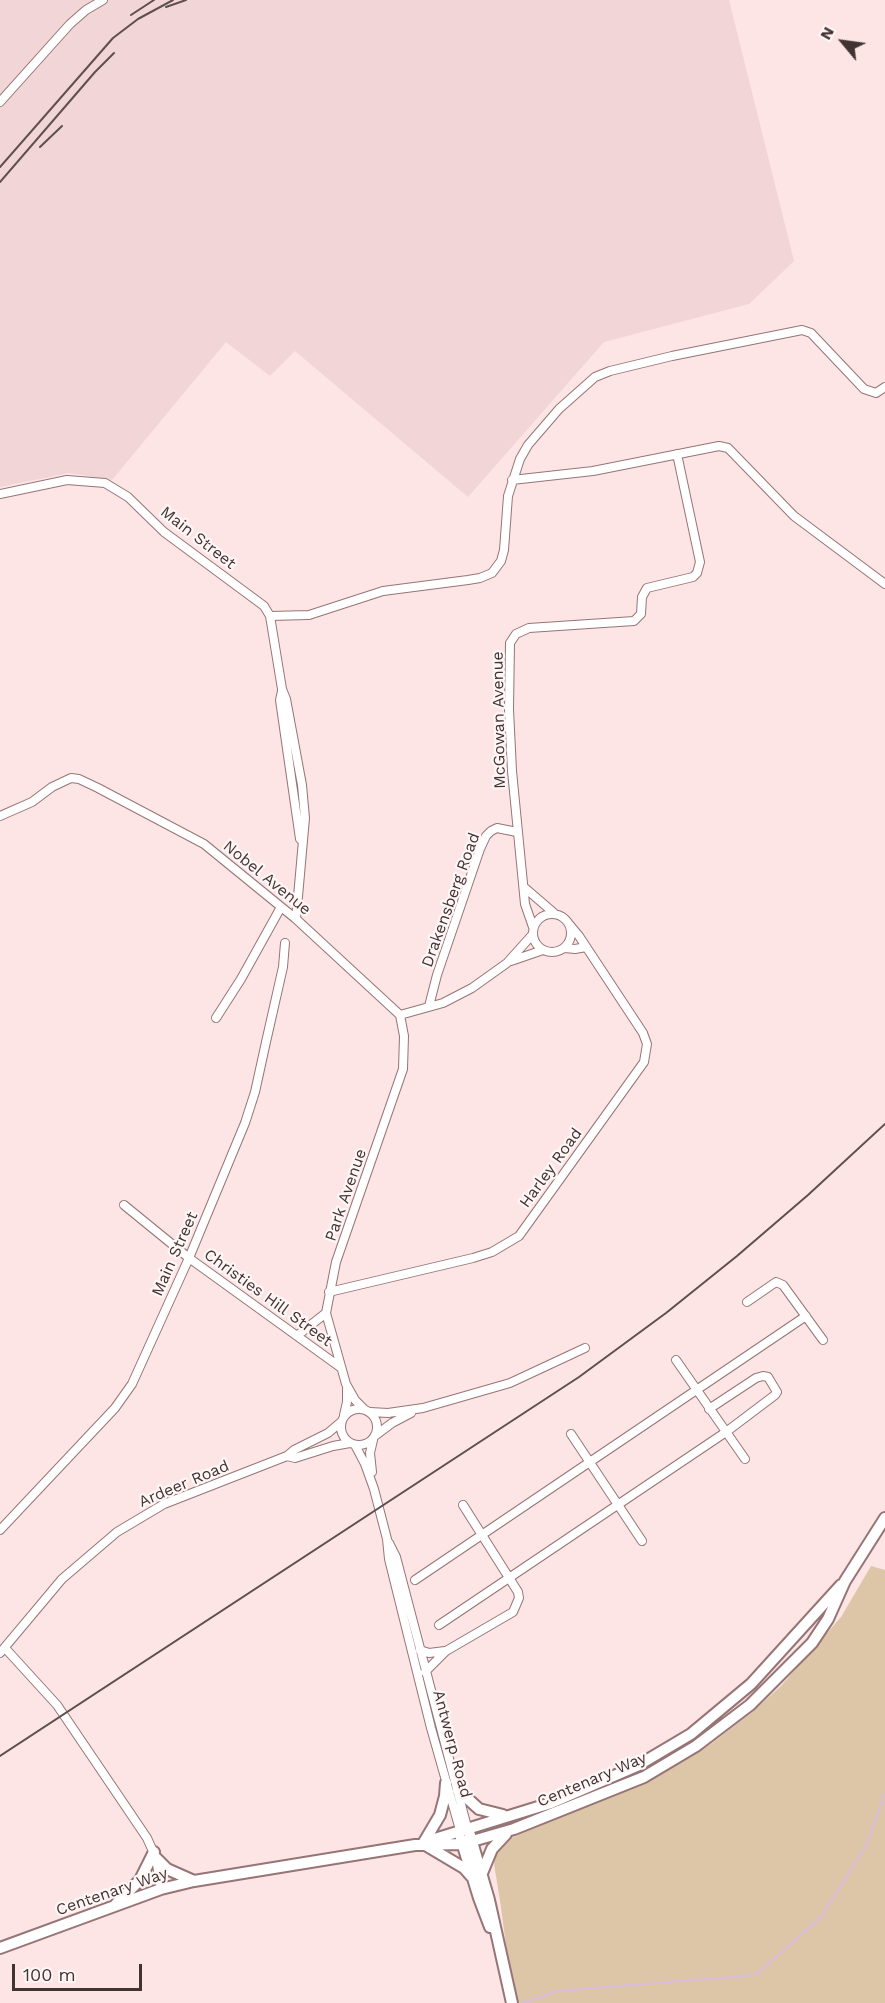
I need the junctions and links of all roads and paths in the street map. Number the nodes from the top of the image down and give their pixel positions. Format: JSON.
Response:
{"nodes":[{"id":1,"x":103,"y":0,"type":"edge"},
{"id":2,"x":0,"y":102,"type":"edge"},
{"id":3,"x":885,"y":387,"type":"edge"},
{"id":4,"x":677,"y":454,"type":"junction"},
{"id":5,"x":512,"y":480,"type":"junction"},
{"id":6,"x":0,"y":494,"type":"edge"},
{"id":7,"x":885,"y":584,"type":"edge"},
{"id":8,"x":270,"y":616,"type":"junction"},
{"id":9,"x":0,"y":816,"type":"edge"},
{"id":10,"x":517,"y":832,"type":"junction"},
{"id":11,"x":525,"y":888,"type":"junction"},
{"id":12,"x":543,"y":904,"type":"junction"},
{"id":13,"x":281,"y":907,"type":"junction"},
{"id":14,"x":554,"y":913,"type":"junction"},
{"id":15,"x":529,"y":917,"type":"junction"},
{"id":16,"x":296,"y":919,"type":"junction"},
{"id":17,"x":569,"y":924,"type":"junction"},
{"id":18,"x":533,"y":930,"type":"junction"},
{"id":19,"x":285,"y":944,"type":"dead end"},
{"id":20,"x":586,"y":947,"type":"junction"},
{"id":21,"x":565,"y":948,"type":"junction"},
{"id":22,"x":543,"y":950,"type":"junction"},
{"id":23,"x":507,"y":963,"type":"junction"},
{"id":24,"x":429,"y":1006,"type":"junction"},
{"id":25,"x":400,"y":1015,"type":"junction"},
{"id":26,"x":216,"y":1018,"type":"dead end"},
{"id":27,"x":124,"y":1205,"type":"dead end"},
{"id":28,"x":189,"y":1258,"type":"junction"},
{"id":29,"x":329,"y":1292,"type":"junction"},
{"id":30,"x":747,"y":1302,"type":"dead end"},
{"id":31,"x":326,"y":1313,"type":"junction"},
{"id":32,"x":806,"y":1316,"type":"junction"},
{"id":33,"x":298,"y":1335,"type":"junction"},
{"id":34,"x":823,"y":1340,"type":"dead end"},
{"id":35,"x":585,"y":1348,"type":"dead end"},
{"id":36,"x":676,"y":1360,"type":"dead end"},
{"id":37,"x":340,"y":1367,"type":"junction"},
{"id":38,"x":346,"y":1384,"type":"junction"},
{"id":39,"x":696,"y":1390,"type":"junction"},
{"id":40,"x":423,"y":1408,"type":"junction"},
{"id":41,"x":710,"y":1409,"type":"junction"},
{"id":42,"x":367,"y":1411,"type":"junction"},
{"id":43,"x":342,"y":1420,"type":"junction"},
{"id":44,"x":726,"y":1432,"type":"junction"},
{"id":45,"x":571,"y":1434,"type":"dead end"},
{"id":46,"x":374,"y":1437,"type":"junction"},
{"id":47,"x":352,"y":1444,"type":"junction"},
{"id":48,"x":287,"y":1456,"type":"junction"},
{"id":49,"x":745,"y":1459,"type":"dead end"},
{"id":50,"x":589,"y":1462,"type":"junction"},
{"id":51,"x":374,"y":1489,"type":"junction"},
{"id":52,"x":463,"y":1505,"type":"dead end"},
{"id":53,"x":618,"y":1505,"type":"junction"},
{"id":54,"x":885,"y":1518,"type":"edge"},
{"id":55,"x":0,"y":1530,"type":"edge"},
{"id":56,"x":481,"y":1535,"type":"junction"},
{"id":57,"x":387,"y":1539,"type":"junction"},
{"id":58,"x":642,"y":1541,"type":"dead end"},
{"id":59,"x":508,"y":1578,"type":"junction"},
{"id":60,"x":415,"y":1580,"type":"dead end"},
{"id":61,"x":845,"y":1581,"type":"junction"},
{"id":62,"x":439,"y":1624,"type":"dead end"},
{"id":63,"x":2,"y":1650,"type":"edge"},
{"id":64,"x":420,"y":1650,"type":"junction"},
{"id":65,"x":446,"y":1651,"type":"junction"},
{"id":66,"x":425,"y":1672,"type":"junction"},
{"id":67,"x":446,"y":1783,"type":"junction"},
{"id":68,"x":458,"y":1790,"type":"junction"},
{"id":69,"x":507,"y":1816,"type":"junction"},
{"id":70,"x":464,"y":1829,"type":"junction"},
{"id":71,"x":514,"y":1829,"type":"junction"},
{"id":72,"x":467,"y":1843,"type":"junction"},
{"id":73,"x":422,"y":1844,"type":"junction"},
{"id":74,"x":155,"y":1855,"type":"junction"},
{"id":75,"x":477,"y":1875,"type":"junction"},
{"id":76,"x":194,"y":1881,"type":"junction"},
{"id":77,"x":161,"y":1889,"type":"junction"},
{"id":78,"x":114,"y":1907,"type":"junction"},
{"id":79,"x":0,"y":1948,"type":"edge"},
{"id":80,"x":512,"y":2003,"type":"edge"}],
"edges":[{"from":1,"to":2,"type":"street"},
{"from":3,"to":5,"type":"street"},
{"from":4,"to":5,"type":"street"},
{"from":4,"to":7,"type":"street"},
{"from":4,"to":10,"type":"street","name":"McGowan Avenue"},
{"from":5,"to":8,"type":"street"},
{"from":6,"to":8,"type":"street","name":"Main Street"},
{"from":8,"to":16,"type":"street"},
{"from":9,"to":13,"type":"street","name":"Nobel Avenue"},
{"from":10,"to":11,"type":"street","name":"McGowan Avenue"},
{"from":10,"to":24,"type":"street","name":"Drakensberg Road"},
{"from":11,"to":12,"type":"street"},
{"from":11,"to":15,"type":"street","name":"McGowan Avenue"},
{"from":12,"to":14,"type":"street"},
{"from":12,"to":15,"type":"street"},
{"from":13,"to":16,"type":"street","name":"Nobel Avenue"},
{"from":13,"to":26,"type":"street"},
{"from":14,"to":17,"type":"street"},
{"from":14,"to":18,"type":"street"},
{"from":15,"to":18,"type":"street","name":"McGowan Avenue"},
{"from":16,"to":25,"type":"street","name":"Nobel Avenue"},
{"from":17,"to":20,"type":"street","name":"Harley Road"},
{"from":17,"to":21,"type":"street"},
{"from":18,"to":22,"type":"street"},
{"from":18,"to":23,"type":"street"},
{"from":19,"to":28,"type":"street","name":"Main Street"},
{"from":20,"to":21,"type":"street"},
{"from":20,"to":29,"type":"street","name":"Harley Road"},
{"from":21,"to":22,"type":"street"},
{"from":22,"to":23,"type":"street"},
{"from":23,"to":24,"type":"street"},
{"from":24,"to":25,"type":"street"},
{"from":25,"to":29,"type":"street","name":"Park Avenue"},
{"from":27,"to":28,"type":"street","name":"Christies Hill Street"},
{"from":28,"to":33,"type":"street","name":"Christies Hill Street"},
{"from":28,"to":55,"type":"street","name":"Main Street"},
{"from":29,"to":31,"type":"street","name":"Park Avenue"},
{"from":30,"to":32,"type":"street"},
{"from":31,"to":33,"type":"street"},
{"from":31,"to":37,"type":"street","name":"Park Avenue"},
{"from":32,"to":34,"type":"street"},
{"from":32,"to":39,"type":"street"},
{"from":33,"to":37,"type":"street","name":"Christies Hill Street"},
{"from":35,"to":40,"type":"street"},
{"from":36,"to":39,"type":"street"},
{"from":37,"to":38,"type":"street","name":"Park Avenue"},
{"from":38,"to":42,"type":"street","name":"Park Avenue"},
{"from":38,"to":43,"type":"street","name":"Park Avenue"},
{"from":39,"to":41,"type":"street"},
{"from":39,"to":50,"type":"street"},
{"from":40,"to":42,"type":"street"},
{"from":40,"to":46,"type":"street"},
{"from":41,"to":44,"type":"street"},
{"from":41,"to":44,"type":"street"},
{"from":42,"to":43,"type":"street"},
{"from":42,"to":46,"type":"street"},
{"from":43,"to":47,"type":"street"},
{"from":43,"to":48,"type":"street","name":"Ardeer Road"},
{"from":44,"to":49,"type":"street"},
{"from":44,"to":53,"type":"street"},
{"from":45,"to":50,"type":"street"},
{"from":46,"to":47,"type":"street"},
{"from":46,"to":51,"type":"street","name":"Antwerp Road"},
{"from":47,"to":48,"type":"street","name":"Ardeer Road"},
{"from":47,"to":51,"type":"street","name":"Antwerp Road"},
{"from":48,"to":63,"type":"street","name":"Ardeer Road"},
{"from":50,"to":53,"type":"street"},
{"from":50,"to":56,"type":"street"},
{"from":51,"to":57,"type":"street","name":"Antwerp Road"},
{"from":52,"to":56,"type":"street"},
{"from":53,"to":58,"type":"street"},
{"from":53,"to":59,"type":"street"},
{"from":54,"to":61,"type":"main road","name":"Centenary Way"},
{"from":56,"to":59,"type":"street"},
{"from":56,"to":60,"type":"street"},
{"from":57,"to":64,"type":"street","name":"Antwerp Road"},
{"from":57,"to":67,"type":"street","name":"Antwerp Road"},
{"from":59,"to":62,"type":"street"},
{"from":59,"to":65,"type":"street"},
{"from":61,"to":69,"type":"main road","name":"Centenary Way"},
{"from":61,"to":71,"type":"main road","name":"Centenary Way"},
{"from":63,"to":74,"type":"street"},
{"from":64,"to":65,"type":"street"},
{"from":64,"to":66,"type":"street","name":"Antwerp Road"},
{"from":65,"to":66,"type":"street"},
{"from":66,"to":68,"type":"street","name":"Antwerp Road"},
{"from":67,"to":70,"type":"street","name":"Antwerp Road"},
{"from":67,"to":73,"type":"main road"},
{"from":68,"to":69,"type":"main road"},
{"from":68,"to":70,"type":"street","name":"Antwerp Road"},
{"from":69,"to":70,"type":"main road","name":"Centenary Way"},
{"from":70,"to":72,"type":"main road","name":"Antwerp Road"},
{"from":70,"to":73,"type":"main road","name":"Centenary Way"},
{"from":71,"to":72,"type":"main road","name":"Centenary Way"},
{"from":71,"to":75,"type":"main road"},
{"from":72,"to":73,"type":"main road","name":"Centenary Way"},
{"from":72,"to":75,"type":"main road","name":"Antwerp Road"},
{"from":73,"to":75,"type":"main road"},
{"from":73,"to":76,"type":"main road","name":"Centenary Way"},
{"from":74,"to":76,"type":"main road"},
{"from":74,"to":77,"type":"street"},
{"from":74,"to":78,"type":"main road"},
{"from":75,"to":80,"type":"main road","name":"Antwerp Road"},
{"from":76,"to":77,"type":"main road","name":"Centenary Way"},
{"from":77,"to":78,"type":"main road","name":"Centenary Way"},
{"from":78,"to":79,"type":"main road","name":"Centenary Way"}]}
